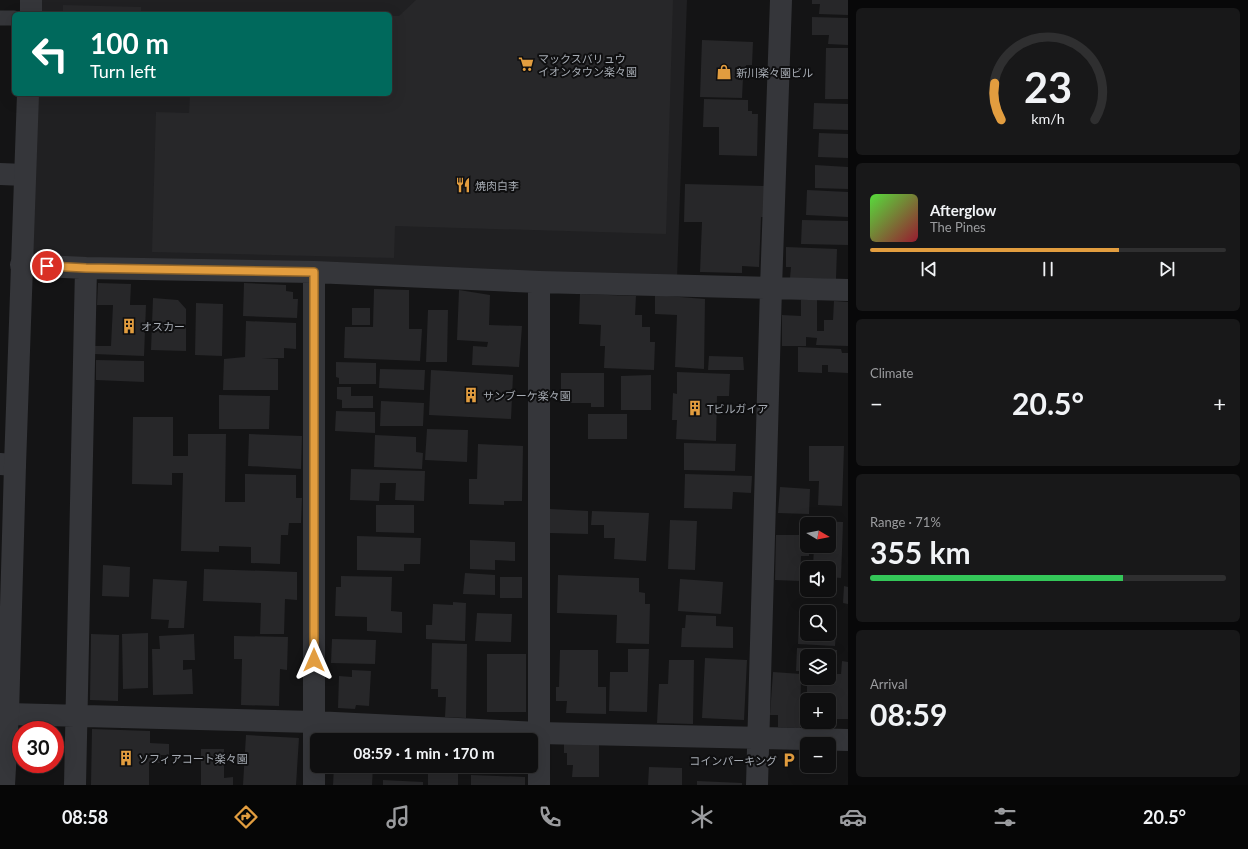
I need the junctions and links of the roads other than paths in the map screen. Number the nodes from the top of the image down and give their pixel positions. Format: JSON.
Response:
{"nodes":[{"id":1,"x":31,"y":0,"type":"edge"},
{"id":2,"x":781,"y":0,"type":"edge"},
{"id":3,"x":31,"y":12,"type":"edge"},
{"id":4,"x":0,"y":18,"type":"edge"},
{"id":5,"x":12,"y":18,"type":"edge"},
{"id":6,"x":28,"y":96,"type":"edge"},
{"id":7,"x":0,"y":174,"type":"edge"},
{"id":8,"x":25,"y":175,"type":"junction"},
{"id":9,"x":21,"y":265,"type":"junction"},
{"id":10,"x":86,"y":268,"type":"junction"},
{"id":11,"x":314,"y":272,"type":"junction"},
{"id":12,"x":539,"y":282,"type":"junction"},
{"id":13,"x":771,"y":288,"type":"junction"},
{"id":14,"x":848,"y":290,"type":"edge"},
{"id":15,"x":7,"y":465,"type":"edge"},
{"id":16,"x":8,"y":714,"type":"junction"},
{"id":17,"x":77,"y":716,"type":"junction"},
{"id":18,"x":314,"y":722,"type":"junction"},
{"id":19,"x":538,"y":733,"type":"junction"},
{"id":20,"x":758,"y":737,"type":"junction"},
{"id":21,"x":848,"y":740,"type":"edge"},
{"id":22,"x":4,"y":785,"type":"edge"},
{"id":23,"x":75,"y":785,"type":"edge"},
{"id":24,"x":314,"y":785,"type":"edge"},
{"id":25,"x":539,"y":785,"type":"edge"},
{"id":26,"x":757,"y":785,"type":"edge"}],
"edges":[{"from":1,"to":3,"type":"street"},
{"from":2,"to":13,"type":"street"},
{"from":4,"to":5,"type":"lane"},
{"from":6,"to":8,"type":"street"},
{"from":7,"to":8,"type":"street"},
{"from":8,"to":9,"type":"street"},
{"from":9,"to":10,"type":"street"},
{"from":9,"to":15,"type":"street"},
{"from":10,"to":11,"type":"street"},
{"from":10,"to":17,"type":"street"},
{"from":11,"to":12,"type":"street"},
{"from":11,"to":18,"type":"street"},
{"from":12,"to":13,"type":"street"},
{"from":12,"to":19,"type":"street"},
{"from":13,"to":14,"type":"street"},
{"from":13,"to":20,"type":"street"},
{"from":15,"to":16,"type":"street"},
{"from":16,"to":17,"type":"street"},
{"from":16,"to":22,"type":"street"},
{"from":17,"to":18,"type":"street"},
{"from":17,"to":23,"type":"street"},
{"from":18,"to":19,"type":"street"},
{"from":18,"to":24,"type":"street"},
{"from":19,"to":20,"type":"street"},
{"from":19,"to":25,"type":"street"},
{"from":20,"to":21,"type":"street"},
{"from":20,"to":26,"type":"street"}]}
